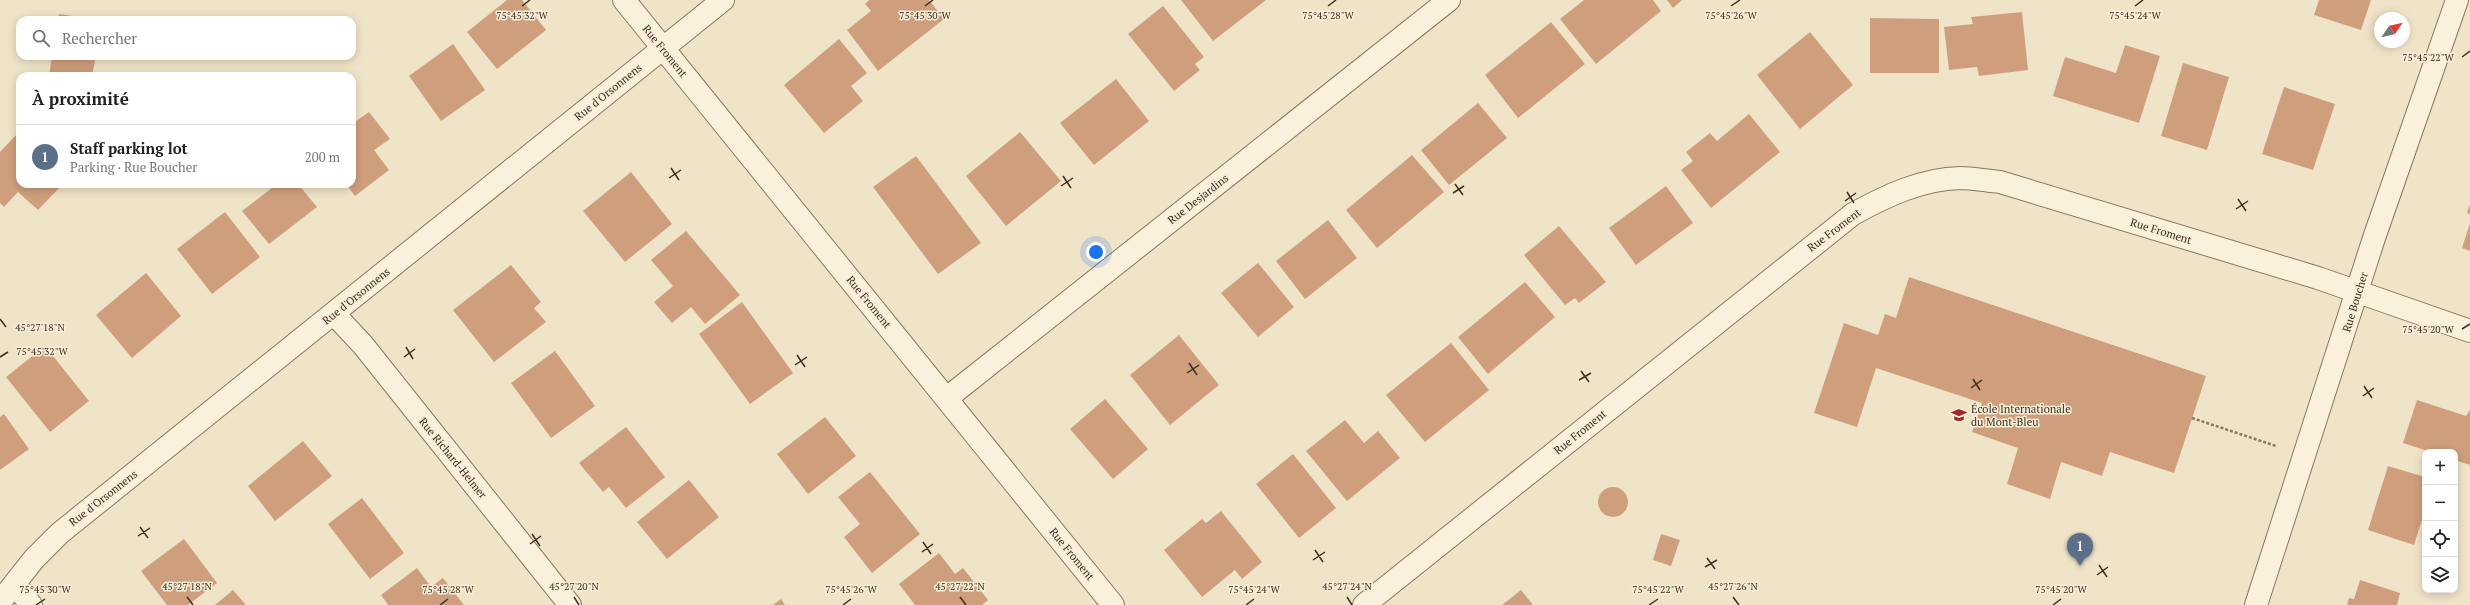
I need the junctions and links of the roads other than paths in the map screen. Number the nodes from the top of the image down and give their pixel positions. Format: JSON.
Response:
{"nodes":[{"id":1,"x":624,"y":0,"type":"edge"},
{"id":2,"x":723,"y":0,"type":"edge"},
{"id":3,"x":1448,"y":0,"type":"edge"},
{"id":4,"x":2457,"y":0,"type":"edge"},
{"id":5,"x":662,"y":48,"type":"junction"},
{"id":6,"x":2358,"y":291,"type":"junction"},
{"id":7,"x":334,"y":314,"type":"junction"},
{"id":8,"x":2470,"y":331,"type":"edge"},
{"id":9,"x":948,"y":398,"type":"junction"},
{"id":10,"x":15,"y":584,"type":"junction"},
{"id":11,"x":0,"y":602,"type":"edge"},
{"id":12,"x":31,"y":605,"type":"edge"},
{"id":13,"x":570,"y":605,"type":"edge"},
{"id":14,"x":1113,"y":605,"type":"edge"},
{"id":15,"x":1364,"y":605,"type":"edge"},
{"id":16,"x":2256,"y":605,"type":"edge"}],
"edges":[{"from":1,"to":5,"type":"street","name":"Rue Froment"},
{"from":2,"to":5,"type":"street","name":"Rue d'Orsonnens"},
{"from":3,"to":9,"type":"street","name":"Rue Desjardins"},
{"from":4,"to":6,"type":"street","name":"Rue Boucher"},
{"from":5,"to":7,"type":"street","name":"Rue d'Orsonnens"},
{"from":5,"to":9,"type":"street","name":"Rue Froment"},
{"from":6,"to":8,"type":"street","name":"Rue Froment"},
{"from":6,"to":15,"type":"street","name":"Rue Froment"},
{"from":6,"to":16,"type":"street","name":"Rue Boucher"},
{"from":7,"to":10,"type":"street","name":"Rue d'Orsonnens"},
{"from":7,"to":13,"type":"street","name":"Rue Richard-Helmer"},
{"from":9,"to":14,"type":"street","name":"Rue Froment"},
{"from":10,"to":11,"type":"street","name":"Rue d'Orsonnens"},
{"from":10,"to":12,"type":"street"}]}
